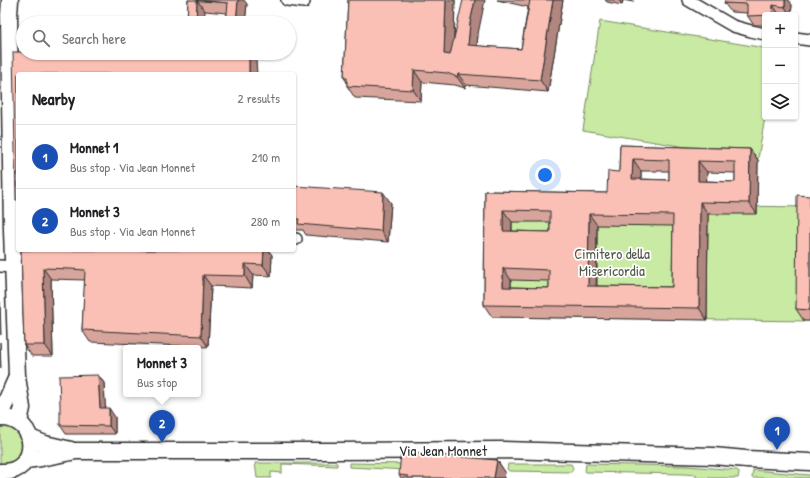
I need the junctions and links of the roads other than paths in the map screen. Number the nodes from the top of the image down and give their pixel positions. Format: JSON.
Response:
{"nodes":[{"id":1,"x":10,"y":0,"type":"edge"},
{"id":2,"x":287,"y":0,"type":"edge"},
{"id":3,"x":688,"y":0,"type":"edge"},
{"id":4,"x":304,"y":2,"type":"dead end"},
{"id":5,"x":762,"y":34,"type":"edge"},
{"id":6,"x":798,"y":38,"type":"edge"},
{"id":7,"x":810,"y":40,"type":"edge"},
{"id":8,"x":5,"y":97,"type":"edge"},
{"id":9,"x":15,"y":230,"type":"edge"},
{"id":10,"x":7,"y":266,"type":"edge"},
{"id":11,"x":17,"y":377,"type":"junction"},
{"id":12,"x":0,"y":416,"type":"edge"},
{"id":13,"x":19,"y":422,"type":"junction"},
{"id":14,"x":30,"y":438,"type":"junction"},
{"id":15,"x":76,"y":451,"type":"junction"},
{"id":16,"x":810,"y":462,"type":"edge"},
{"id":17,"x":26,"y":467,"type":"edge"},
{"id":18,"x":6,"y":474,"type":"edge"}],
"edges":[{"from":1,"to":8,"type":"street"},
{"from":2,"to":4,"type":"street"},
{"from":3,"to":5,"type":"street"},
{"from":6,"to":7,"type":"street"},
{"from":8,"to":9,"type":"street"},
{"from":9,"to":10,"type":"street"},
{"from":10,"to":11,"type":"street"},
{"from":11,"to":12,"type":"street"},
{"from":11,"to":13,"type":"street"},
{"from":12,"to":13,"type":"street"},
{"from":13,"to":14,"type":"street"},
{"from":14,"to":15,"type":"street","name":"Via Jean Monnet"},
{"from":14,"to":17,"type":"street"},
{"from":15,"to":16,"type":"street","name":"Via Jean Monnet"},
{"from":15,"to":17,"type":"street","name":"Via Jean Monnet"},
{"from":17,"to":18,"type":"street"}]}
